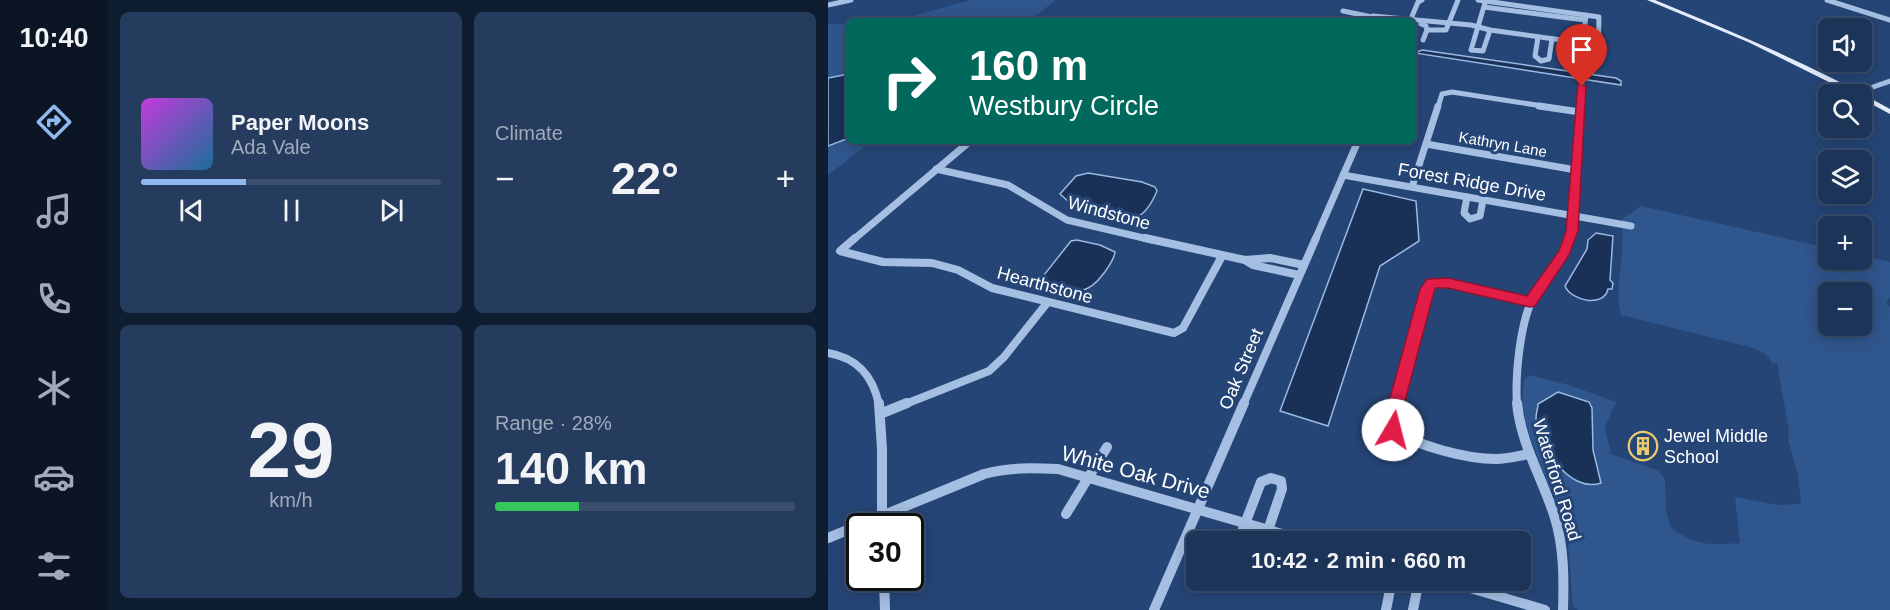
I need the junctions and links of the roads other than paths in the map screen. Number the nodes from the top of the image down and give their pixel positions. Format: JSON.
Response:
{"nodes":[{"id":1,"x":837,"y":0,"type":"edge"},
{"id":2,"x":851,"y":0,"type":"edge"},
{"id":3,"x":1458,"y":0,"type":"edge"},
{"id":4,"x":1478,"y":0,"type":"edge"},
{"id":5,"x":1556,"y":0,"type":"edge"},
{"id":6,"x":1650,"y":0,"type":"edge"},
{"id":7,"x":1827,"y":0,"type":"edge"},
{"id":8,"x":1419,"y":1,"type":"edge"},
{"id":9,"x":828,"y":4,"type":"edge"},
{"id":10,"x":1485,"y":4,"type":"edge"},
{"id":11,"x":1554,"y":10,"type":"junction"},
{"id":12,"x":1343,"y":11,"type":"dead end"},
{"id":13,"x":1373,"y":16,"type":"junction"},
{"id":14,"x":1586,"y":17,"type":"junction"},
{"id":15,"x":1383,"y":18,"type":"edge"},
{"id":16,"x":1388,"y":18,"type":"edge"},
{"id":17,"x":1412,"y":18,"type":"edge"},
{"id":18,"x":1890,"y":20,"type":"edge"},
{"id":19,"x":1416,"y":22,"type":"edge"},
{"id":20,"x":1416,"y":22,"type":"edge"},
{"id":21,"x":1421,"y":24,"type":"junction"},
{"id":22,"x":1449,"y":26,"type":"junction"},
{"id":23,"x":1477,"y":28,"type":"junction"},
{"id":24,"x":1427,"y":30,"type":"junction"},
{"id":25,"x":1490,"y":30,"type":"junction"},
{"id":26,"x":1538,"y":37,"type":"junction"},
{"id":27,"x":1552,"y":39,"type":"junction"},
{"id":28,"x":1423,"y":40,"type":"dead end"},
{"id":29,"x":1583,"y":43,"type":"junction"},
{"id":30,"x":1890,"y":81,"type":"edge"},
{"id":31,"x":1836,"y":84,"type":"edge"},
{"id":32,"x":1582,"y":86,"type":"dead end"},
{"id":33,"x":1872,"y":89,"type":"edge"},
{"id":34,"x":1872,"y":102,"type":"edge"},
{"id":35,"x":1580,"y":112,"type":"junction"},
{"id":36,"x":1890,"y":112,"type":"edge"},
{"id":37,"x":966,"y":144,"type":"edge"},
{"id":38,"x":1357,"y":144,"type":"edge"},
{"id":39,"x":1426,"y":144,"type":"junction"},
{"id":40,"x":936,"y":169,"type":"junction"},
{"id":41,"x":1576,"y":170,"type":"junction"},
{"id":42,"x":1344,"y":175,"type":"junction"},
{"id":43,"x":1412,"y":187,"type":"junction"},
{"id":44,"x":1467,"y":197,"type":"junction"},
{"id":45,"x":1483,"y":200,"type":"junction"},
{"id":46,"x":1573,"y":216,"type":"junction"},
{"id":47,"x":1631,"y":226,"type":"dead end"},
{"id":48,"x":1222,"y":256,"type":"junction"},
{"id":49,"x":1245,"y":260,"type":"junction"},
{"id":50,"x":1304,"y":265,"type":"junction"},
{"id":51,"x":1299,"y":275,"type":"junction"},
{"id":52,"x":1530,"y":302,"type":"junction"},
{"id":53,"x":1047,"y":303,"type":"junction"},
{"id":54,"x":828,"y":353,"type":"edge"},
{"id":55,"x":880,"y":414,"type":"junction"},
{"id":56,"x":1107,"y":447,"type":"dead end"},
{"id":57,"x":1529,"y":454,"type":"junction"},
{"id":58,"x":1088,"y":477,"type":"junction"},
{"id":59,"x":1198,"y":509,"type":"junction"},
{"id":60,"x":882,"y":513,"type":"edge"},
{"id":61,"x":900,"y":513,"type":"edge"},
{"id":62,"x":1066,"y":514,"type":"dead end"},
{"id":63,"x":1245,"y":522,"type":"junction"},
{"id":64,"x":1269,"y":529,"type":"junction"},
{"id":65,"x":1242,"y":531,"type":"edge"},
{"id":66,"x":1275,"y":531,"type":"edge"},
{"id":67,"x":846,"y":532,"type":"edge"},
{"id":68,"x":828,"y":538,"type":"edge"},
{"id":69,"x":884,"y":591,"type":"edge"},
{"id":70,"x":1390,"y":591,"type":"edge"},
{"id":71,"x":1417,"y":591,"type":"edge"},
{"id":72,"x":1480,"y":591,"type":"edge"},
{"id":73,"x":885,"y":610,"type":"edge"},
{"id":74,"x":1154,"y":610,"type":"edge"},
{"id":75,"x":1386,"y":610,"type":"edge"},
{"id":76,"x":1413,"y":610,"type":"edge"},
{"id":77,"x":1545,"y":610,"type":"edge"},
{"id":78,"x":1563,"y":610,"type":"edge"}],
"edges":[{"from":1,"to":9,"type":"street"},
{"from":2,"to":9,"type":"street"},
{"from":3,"to":22,"type":"street"},
{"from":4,"to":10,"type":"street"},
{"from":5,"to":11,"type":"street"},
{"from":6,"to":31,"type":"main road"},
{"from":7,"to":18,"type":"street"},
{"from":8,"to":17,"type":"street"},
{"from":10,"to":11,"type":"street"},
{"from":10,"to":14,"type":"street"},
{"from":10,"to":23,"type":"street"},
{"from":11,"to":14,"type":"street"},
{"from":12,"to":13,"type":"street"},
{"from":13,"to":15,"type":"street"},
{"from":13,"to":16,"type":"street"},
{"from":14,"to":29,"type":"street"},
{"from":14,"to":29,"type":"street"},
{"from":19,"to":22,"type":"street"},
{"from":20,"to":21,"type":"street"},
{"from":21,"to":22,"type":"street"},
{"from":21,"to":24,"type":"street"},
{"from":22,"to":23,"type":"street"},
{"from":22,"to":24,"type":"street"},
{"from":23,"to":25,"type":"street"},
{"from":23,"to":25,"type":"street"},
{"from":24,"to":28,"type":"street"},
{"from":25,"to":26,"type":"street"},
{"from":26,"to":27,"type":"street"},
{"from":26,"to":27,"type":"street"},
{"from":27,"to":29,"type":"street"},
{"from":30,"to":33,"type":"street"},
{"from":32,"to":35,"type":"street","name":"Waterford Road"},
{"from":34,"to":36,"type":"main road"},
{"from":35,"to":39,"type":"street"},
{"from":35,"to":41,"type":"street","name":"Waterford Road"},
{"from":37,"to":40,"type":"street"},
{"from":38,"to":42,"type":"street","name":"Oak Street"},
{"from":39,"to":41,"type":"street","name":"Kathryn Lane"},
{"from":39,"to":43,"type":"street"},
{"from":40,"to":48,"type":"street","name":"Windstone"},
{"from":40,"to":53,"type":"street","name":"Hearthstone"},
{"from":41,"to":46,"type":"street","name":"Waterford Road"},
{"from":42,"to":43,"type":"street","name":"Forest Ridge Drive"},
{"from":42,"to":50,"type":"street","name":"Oak Street"},
{"from":43,"to":44,"type":"street","name":"Forest Ridge Drive"},
{"from":44,"to":45,"type":"street","name":"Forest Ridge Drive"},
{"from":44,"to":45,"type":"street"},
{"from":45,"to":46,"type":"street","name":"Forest Ridge Drive"},
{"from":46,"to":47,"type":"street","name":"Forest Ridge Drive"},
{"from":46,"to":52,"type":"street","name":"Waterford Road"},
{"from":48,"to":49,"type":"street","name":"Windstone"},
{"from":48,"to":53,"type":"street","name":"Hearthstone"},
{"from":49,"to":50,"type":"street","name":"Windstone"},
{"from":49,"to":51,"type":"street","name":"Windstone"},
{"from":50,"to":51,"type":"street","name":"Oak Street"},
{"from":51,"to":59,"type":"street","name":"Oak Street"},
{"from":52,"to":57,"type":"street","name":"Waterford Road"},
{"from":52,"to":57,"type":"street"},
{"from":53,"to":55,"type":"street"},
{"from":54,"to":55,"type":"street"},
{"from":55,"to":60,"type":"street"},
{"from":56,"to":58,"type":"street"},
{"from":57,"to":78,"type":"street","name":"Waterford Road"},
{"from":58,"to":59,"type":"street","name":"White Oak Drive"},
{"from":58,"to":61,"type":"street","name":"White Oak Drive"},
{"from":58,"to":62,"type":"street"},
{"from":59,"to":63,"type":"street","name":"White Oak Drive"},
{"from":59,"to":74,"type":"street","name":"Oak Street"},
{"from":63,"to":64,"type":"street","name":"White Oak Drive"},
{"from":63,"to":64,"type":"street"},
{"from":63,"to":65,"type":"street"},
{"from":64,"to":66,"type":"street","name":"White Oak Drive"},
{"from":67,"to":68,"type":"street","name":"White Oak Drive"},
{"from":69,"to":73,"type":"street"},
{"from":70,"to":75,"type":"street"},
{"from":71,"to":76,"type":"street"},
{"from":72,"to":77,"type":"street"}]}
